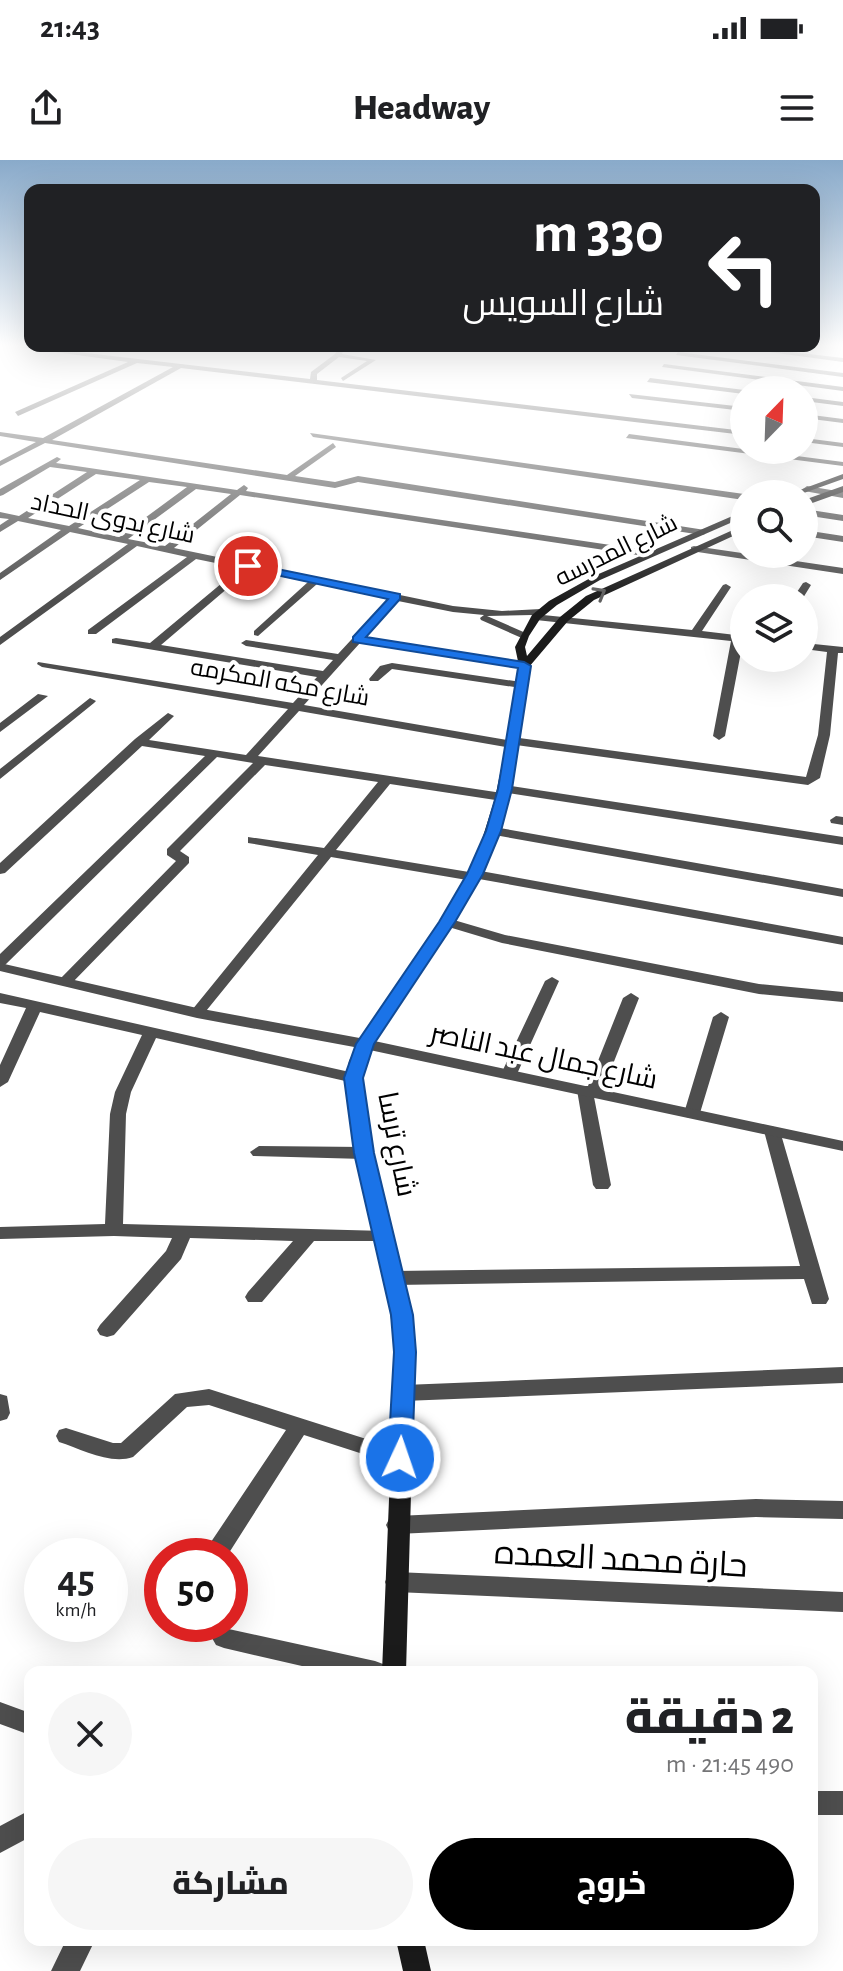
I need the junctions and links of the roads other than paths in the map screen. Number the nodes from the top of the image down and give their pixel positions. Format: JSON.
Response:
{"nodes":[{"id":1,"x":58,"y":432,"type":"edge"},
{"id":2,"x":0,"y":434,"type":"edge"},
{"id":3,"x":818,"y":434,"type":"edge"},
{"id":4,"x":313,"y":435,"type":"dead end"},
{"id":5,"x":629,"y":436,"type":"dead end"},
{"id":6,"x":843,"y":437,"type":"edge"},
{"id":7,"x":41,"y":440,"type":"junction"},
{"id":8,"x":818,"y":442,"type":"edge"},
{"id":9,"x":333,"y":445,"type":"dead end"},
{"id":10,"x":843,"y":445,"type":"edge"},
{"id":11,"x":79,"y":446,"type":"junction"},
{"id":12,"x":0,"y":464,"type":"edge"},
{"id":13,"x":48,"y":464,"type":"junction"},
{"id":14,"x":843,"y":464,"type":"edge"},
{"id":15,"x":95,"y":471,"type":"junction"},
{"id":16,"x":262,"y":474,"type":"junction"},
{"id":17,"x":843,"y":476,"type":"edge"},
{"id":18,"x":288,"y":478,"type":"junction"},
{"id":19,"x":147,"y":479,"type":"junction"},
{"id":20,"x":818,"y":485,"type":"edge"},
{"id":21,"x":194,"y":486,"type":"junction"},
{"id":22,"x":843,"y":489,"type":"edge"},
{"id":23,"x":818,"y":491,"type":"edge"},
{"id":24,"x":238,"y":492,"type":"junction"},
{"id":25,"x":0,"y":493,"type":"edge"},
{"id":26,"x":832,"y":493,"type":"junction"},
{"id":27,"x":730,"y":495,"type":"edge"},
{"id":28,"x":843,"y":495,"type":"edge"},
{"id":29,"x":818,"y":498,"type":"edge"},
{"id":30,"x":818,"y":514,"type":"edge"},
{"id":31,"x":0,"y":515,"type":"edge"},
{"id":32,"x":18,"y":518,"type":"junction"},
{"id":33,"x":843,"y":518,"type":"edge"},
{"id":34,"x":730,"y":520,"type":"edge"},
{"id":35,"x":0,"y":529,"type":"edge"},
{"id":36,"x":70,"y":529,"type":"junction"},
{"id":37,"x":702,"y":532,"type":"junction"},
{"id":38,"x":730,"y":534,"type":"edge"},
{"id":39,"x":818,"y":535,"type":"edge"},
{"id":40,"x":843,"y":539,"type":"edge"},
{"id":41,"x":121,"y":540,"type":"junction"},
{"id":42,"x":136,"y":543,"type":"junction"},
{"id":43,"x":167,"y":549,"type":"junction"},
{"id":44,"x":694,"y":549,"type":"junction"},
{"id":45,"x":651,"y":554,"type":"junction"},
{"id":46,"x":195,"y":555,"type":"junction"},
{"id":47,"x":248,"y":566,"type":"junction"},
{"id":48,"x":843,"y":571,"type":"edge"},
{"id":49,"x":0,"y":577,"type":"edge"},
{"id":50,"x":315,"y":580,"type":"junction"},
{"id":51,"x":726,"y":587,"type":"dead end"},
{"id":52,"x":396,"y":597,"type":"junction"},
{"id":53,"x":453,"y":609,"type":"junction"},
{"id":54,"x":539,"y":614,"type":"junction"},
{"id":55,"x":564,"y":619,"type":"junction"},
{"id":56,"x":92,"y":632,"type":"dead end"},
{"id":57,"x":258,"y":633,"type":"dead end"},
{"id":58,"x":695,"y":634,"type":"junction"},
{"id":59,"x":524,"y":636,"type":"junction"},
{"id":60,"x":730,"y":638,"type":"edge"},
{"id":61,"x":357,"y":639,"type":"junction"},
{"id":62,"x":1,"y":641,"type":"edge"},
{"id":63,"x":116,"y":641,"type":"dead end"},
{"id":64,"x":246,"y":643,"type":"dead end"},
{"id":65,"x":152,"y":647,"type":"junction"},
{"id":66,"x":818,"y":648,"type":"edge"},
{"id":67,"x":838,"y":650,"type":"edge"},
{"id":68,"x":340,"y":658,"type":"junction"},
{"id":69,"x":42,"y":664,"type":"dead end"},
{"id":70,"x":524,"y":666,"type":"junction"},
{"id":71,"x":734,"y":672,"type":"edge"},
{"id":72,"x":325,"y":675,"type":"junction"},
{"id":73,"x":374,"y":679,"type":"dead end"},
{"id":74,"x":521,"y":685,"type":"junction"},
{"id":75,"x":42,"y":696,"type":"dead end"},
{"id":76,"x":90,"y":701,"type":"dead end"},
{"id":77,"x":296,"y":707,"type":"junction"},
{"id":78,"x":168,"y":716,"type":"dead end"},
{"id":79,"x":0,"y":729,"type":"edge"},
{"id":80,"x":719,"y":736,"type":"dead end"},
{"id":81,"x":139,"y":742,"type":"junction"},
{"id":82,"x":512,"y":742,"type":"junction"},
{"id":83,"x":214,"y":754,"type":"junction"},
{"id":84,"x":255,"y":760,"type":"junction"},
{"id":85,"x":0,"y":775,"type":"edge"},
{"id":86,"x":386,"y":780,"type":"junction"},
{"id":87,"x":504,"y":793,"type":"junction"},
{"id":88,"x":494,"y":831,"type":"junction"},
{"id":89,"x":253,"y":840,"type":"dead end"},
{"id":90,"x":843,"y":841,"type":"edge"},
{"id":91,"x":328,"y":852,"type":"junction"},
{"id":92,"x":0,"y":870,"type":"edge"},
{"id":93,"x":474,"y":875,"type":"junction"},
{"id":94,"x":843,"y":893,"type":"edge"},
{"id":95,"x":447,"y":922,"type":"junction"},
{"id":96,"x":843,"y":941,"type":"edge"},
{"id":97,"x":0,"y":964,"type":"edge"},
{"id":98,"x":552,"y":981,"type":"dead end"},
{"id":99,"x":65,"y":982,"type":"junction"},
{"id":100,"x":843,"y":997,"type":"edge"},
{"id":101,"x":0,"y":998,"type":"edge"},
{"id":102,"x":631,"y":998,"type":"dead end"},
{"id":103,"x":35,"y":1006,"type":"junction"},
{"id":104,"x":197,"y":1013,"type":"junction"},
{"id":105,"x":721,"y":1017,"type":"dead end"},
{"id":106,"x":151,"y":1032,"type":"junction"},
{"id":107,"x":365,"y":1044,"type":"junction"},
{"id":108,"x":509,"y":1074,"type":"junction"},
{"id":109,"x":354,"y":1078,"type":"junction"},
{"id":110,"x":0,"y":1082,"type":"edge"},
{"id":111,"x":590,"y":1091,"type":"junction"},
{"id":112,"x":692,"y":1113,"type":"junction"},
{"id":113,"x":772,"y":1131,"type":"junction"},
{"id":114,"x":843,"y":1146,"type":"edge"},
{"id":115,"x":259,"y":1152,"type":"dead end"},
{"id":116,"x":364,"y":1153,"type":"junction"},
{"id":117,"x":602,"y":1185,"type":"dead end"},
{"id":118,"x":114,"y":1230,"type":"junction"},
{"id":119,"x":183,"y":1232,"type":"junction"},
{"id":120,"x":0,"y":1233,"type":"edge"},
{"id":121,"x":308,"y":1236,"type":"junction"},
{"id":122,"x":385,"y":1237,"type":"junction"},
{"id":123,"x":812,"y":1272,"type":"junction"},
{"id":124,"x":395,"y":1278,"type":"junction"},
{"id":125,"x":255,"y":1297,"type":"dead end"},
{"id":126,"x":819,"y":1299,"type":"dead end"},
{"id":127,"x":107,"y":1330,"type":"dead end"},
{"id":128,"x":843,"y":1375,"type":"edge"},
{"id":129,"x":404,"y":1393,"type":"junction"},
{"id":130,"x":0,"y":1402,"type":"edge"},
{"id":131,"x":0,"y":1413,"type":"edge"},
{"id":132,"x":299,"y":1426,"type":"junction"},
{"id":133,"x":66,"y":1436,"type":"dead end"},
{"id":134,"x":400,"y":1458,"type":"junction"},
{"id":135,"x":843,"y":1510,"type":"edge"},
{"id":136,"x":397,"y":1525,"type":"junction"},
{"id":137,"x":226,"y":1538,"type":"edge"},
{"id":138,"x":396,"y":1582,"type":"junction"},
{"id":139,"x":843,"y":1602,"type":"edge"},
{"id":140,"x":242,"y":1642,"type":"edge"},
{"id":141,"x":348,"y":1666,"type":"edge"},
{"id":142,"x":394,"y":1666,"type":"edge"},
{"id":143,"x":0,"y":1713,"type":"edge"},
{"id":144,"x":24,"y":1722,"type":"edge"},
{"id":145,"x":818,"y":1803,"type":"edge"},
{"id":146,"x":843,"y":1803,"type":"edge"},
{"id":147,"x":24,"y":1826,"type":"edge"},
{"id":148,"x":0,"y":1840,"type":"edge"},
{"id":149,"x":78,"y":1946,"type":"edge"},
{"id":150,"x":411,"y":1946,"type":"edge"},
{"id":151,"x":65,"y":1971,"type":"edge"},
{"id":152,"x":417,"y":1971,"type":"edge"}],
"edges":[{"from":1,"to":7,"type":"street"},
{"from":2,"to":7,"type":"street"},
{"from":3,"to":6,"type":"street"},
{"from":4,"to":27,"type":"street"},
{"from":5,"to":14,"type":"street"},
{"from":7,"to":11,"type":"street"},
{"from":7,"to":12,"type":"street"},
{"from":8,"to":10,"type":"street"},
{"from":9,"to":18,"type":"street"},
{"from":11,"to":13,"type":"street"},
{"from":11,"to":16,"type":"street"},
{"from":13,"to":15,"type":"street"},
{"from":13,"to":25,"type":"street"},
{"from":15,"to":19,"type":"street"},
{"from":15,"to":32,"type":"street"},
{"from":16,"to":18,"type":"street"},
{"from":16,"to":24,"type":"street"},
{"from":17,"to":20,"type":"main road"},
{"from":18,"to":37,"type":"street"},
{"from":19,"to":21,"type":"street"},
{"from":19,"to":36,"type":"street"},
{"from":21,"to":24,"type":"street"},
{"from":21,"to":41,"type":"street"},
{"from":22,"to":26,"type":"main road"},
{"from":23,"to":26,"type":"street"},
{"from":24,"to":43,"type":"street"},
{"from":24,"to":45,"type":"street"},
{"from":26,"to":28,"type":"street"},
{"from":26,"to":29,"type":"main road"},
{"from":30,"to":33,"type":"street"},
{"from":31,"to":32,"type":"street","name":"شارع بدوى الحداد"},
{"from":32,"to":35,"type":"street"},
{"from":32,"to":36,"type":"street","name":"شارع بدوى الحداد"},
{"from":34,"to":37,"type":"main road","name":"شارع المدرسه"},
{"from":36,"to":41,"type":"street","name":"شارع بدوى الحداد"},
{"from":36,"to":49,"type":"street"},
{"from":37,"to":45,"type":"main road","name":"شارع المدرسه"},
{"from":38,"to":44,"type":"main road","name":"شارع المدرسه"},
{"from":39,"to":40,"type":"street"},
{"from":41,"to":42,"type":"street","name":"شارع بدوى الحداد"},
{"from":42,"to":43,"type":"street","name":"شارع بدوى الحداد"},
{"from":42,"to":62,"type":"street"},
{"from":43,"to":46,"type":"street","name":"شارع بدوى الحداد"},
{"from":44,"to":48,"type":"street"},
{"from":55,"to":44,"type":"main road","name":"شارع المدرسه","one_way":true},
{"from":45,"to":54,"type":"main road","name":"شارع المدرسه"},
{"from":46,"to":47,"type":"street","name":"شارع بدوى الحداد"},
{"from":46,"to":56,"type":"street"},
{"from":47,"to":50,"type":"street","name":"شارع بدوى الحداد"},
{"from":47,"to":65,"type":"street"},
{"from":50,"to":52,"type":"street","name":"شارع بدوى الحداد"},
{"from":50,"to":57,"type":"street"},
{"from":51,"to":58,"type":"street"},
{"from":52,"to":53,"type":"street","name":"شارع بدوى الحداد"},
{"from":52,"to":61,"type":"street"},
{"from":53,"to":54,"type":"street","name":"شارع بدوى الحداد"},
{"from":53,"to":59,"type":"street","name":"شارع بدوى الحداد"},
{"from":54,"to":55,"type":"street","name":"شارع بدوى الحداد"},
{"from":54,"to":59,"type":"main road","name":"شارع المدرسه"},
{"from":55,"to":58,"type":"street","name":"شارع بدوى الحداد"},
{"from":55,"to":70,"type":"main road","name":"شارع المدرسه"},
{"from":58,"to":60,"type":"street","name":"شارع بدوى الحداد"},
{"from":59,"to":70,"type":"main road"},
{"from":61,"to":68,"type":"street"},
{"from":61,"to":70,"type":"street"},
{"from":63,"to":65,"type":"street"},
{"from":64,"to":68,"type":"street"},
{"from":65,"to":72,"type":"street"},
{"from":66,"to":67,"type":"street"},
{"from":67,"to":82,"type":"street","name":"شارع مكه المكرمه"},
{"from":68,"to":72,"type":"street"},
{"from":69,"to":77,"type":"street","name":"شارع مكه المكرمه"},
{"from":70,"to":74,"type":"main road","name":"شارع ترسا"},
{"from":71,"to":80,"type":"street"},
{"from":72,"to":77,"type":"street"},
{"from":73,"to":74,"type":"street"},
{"from":74,"to":82,"type":"main road","name":"شارع ترسا"},
{"from":75,"to":79,"type":"street"},
{"from":76,"to":85,"type":"street"},
{"from":77,"to":82,"type":"street","name":"شارع مكه المكرمه"},
{"from":77,"to":84,"type":"street"},
{"from":78,"to":81,"type":"street"},
{"from":81,"to":83,"type":"street"},
{"from":81,"to":92,"type":"street"},
{"from":82,"to":87,"type":"main road","name":"شارع ترسا"},
{"from":83,"to":84,"type":"street"},
{"from":83,"to":97,"type":"street"},
{"from":84,"to":86,"type":"street"},
{"from":84,"to":99,"type":"street"},
{"from":86,"to":87,"type":"street"},
{"from":86,"to":91,"type":"street"},
{"from":87,"to":88,"type":"main road","name":"شارع ترسا"},
{"from":87,"to":90,"type":"street"},
{"from":88,"to":93,"type":"main road","name":"شارع ترسا"},
{"from":88,"to":94,"type":"street"},
{"from":89,"to":91,"type":"street"},
{"from":91,"to":93,"type":"street"},
{"from":91,"to":104,"type":"street"},
{"from":93,"to":95,"type":"main road","name":"شارع ترسا"},
{"from":93,"to":96,"type":"street"},
{"from":95,"to":100,"type":"street"},
{"from":95,"to":107,"type":"main road","name":"شارع ترسا"},
{"from":97,"to":99,"type":"street","name":"شارع جمال عبد الناصر"},
{"from":98,"to":108,"type":"street"},
{"from":99,"to":104,"type":"street","name":"شارع جمال عبد الناصر"},
{"from":101,"to":103,"type":"street"},
{"from":102,"to":111,"type":"street"},
{"from":103,"to":106,"type":"street"},
{"from":103,"to":110,"type":"street"},
{"from":104,"to":107,"type":"street","name":"شارع جمال عبد الناصر"},
{"from":105,"to":112,"type":"street"},
{"from":106,"to":109,"type":"street"},
{"from":106,"to":118,"type":"street"},
{"from":107,"to":108,"type":"street","name":"شارع جمال عبد الناصر"},
{"from":107,"to":109,"type":"main road","name":"شارع ترسا"},
{"from":108,"to":111,"type":"street","name":"شارع جمال عبد الناصر"},
{"from":109,"to":116,"type":"main road","name":"شارع ترسا"},
{"from":111,"to":112,"type":"street","name":"شارع جمال عبد الناصر"},
{"from":111,"to":117,"type":"street"},
{"from":112,"to":113,"type":"street","name":"شارع جمال عبد الناصر"},
{"from":113,"to":114,"type":"street","name":"شارع جمال عبد الناصر"},
{"from":113,"to":123,"type":"street"},
{"from":115,"to":116,"type":"street"},
{"from":116,"to":122,"type":"main road","name":"شارع ترسا"},
{"from":118,"to":119,"type":"street"},
{"from":118,"to":120,"type":"street"},
{"from":119,"to":121,"type":"street"},
{"from":119,"to":127,"type":"street"},
{"from":121,"to":122,"type":"street"},
{"from":121,"to":125,"type":"street"},
{"from":122,"to":124,"type":"main road","name":"شارع ترسا"},
{"from":123,"to":124,"type":"street"},
{"from":123,"to":126,"type":"street"},
{"from":124,"to":129,"type":"main road","name":"شارع ترسا"},
{"from":128,"to":129,"type":"street"},
{"from":129,"to":134,"type":"main road","name":"شارع ترسا"},
{"from":130,"to":131,"type":"street"},
{"from":132,"to":133,"type":"street"},
{"from":132,"to":134,"type":"street"},
{"from":132,"to":137,"type":"street"},
{"from":134,"to":136,"type":"main road","name":"شارع ترسا"},
{"from":135,"to":136,"type":"street"},
{"from":136,"to":138,"type":"main road","name":"شارع ترسا"},
{"from":138,"to":139,"type":"street","name":"حارة محمد العمده"},
{"from":138,"to":142,"type":"main road","name":"شارع ترسا"},
{"from":140,"to":141,"type":"street"},
{"from":143,"to":144,"type":"street"},
{"from":145,"to":146,"type":"street"},
{"from":147,"to":148,"type":"street"},
{"from":149,"to":151,"type":"street"},
{"from":150,"to":152,"type":"main road"}]}
